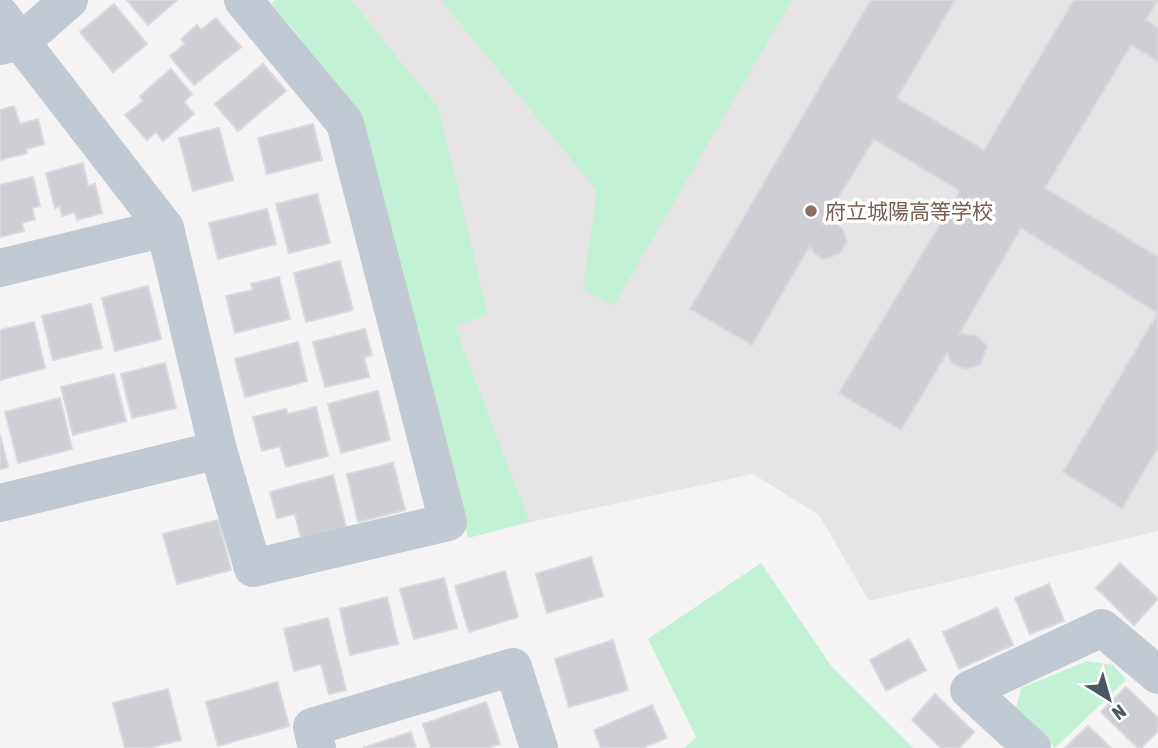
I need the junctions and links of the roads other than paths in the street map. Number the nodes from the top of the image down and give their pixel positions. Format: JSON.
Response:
{"nodes":[{"id":1,"x":69,"y":0,"type":"edge"},
{"id":2,"x":243,"y":0,"type":"edge"},
{"id":3,"x":7,"y":34,"type":"edge"},
{"id":4,"x":164,"y":229,"type":"junction"},
{"id":5,"x":0,"y":268,"type":"edge"},
{"id":6,"x":218,"y":450,"type":"junction"},
{"id":7,"x":0,"y":503,"type":"edge"},
{"id":8,"x":1158,"y":676,"type":"edge"},
{"id":9,"x":317,"y":748,"type":"edge"},
{"id":10,"x":539,"y":748,"type":"edge"},
{"id":11,"x":1032,"y":748,"type":"edge"}],
"edges":[{"from":1,"to":3,"type":"street"},
{"from":2,"to":6,"type":"street"},
{"from":3,"to":4,"type":"street"},
{"from":4,"to":5,"type":"street"},
{"from":4,"to":6,"type":"street"},
{"from":6,"to":7,"type":"street"},
{"from":8,"to":11,"type":"street"},
{"from":9,"to":10,"type":"street"}]}
